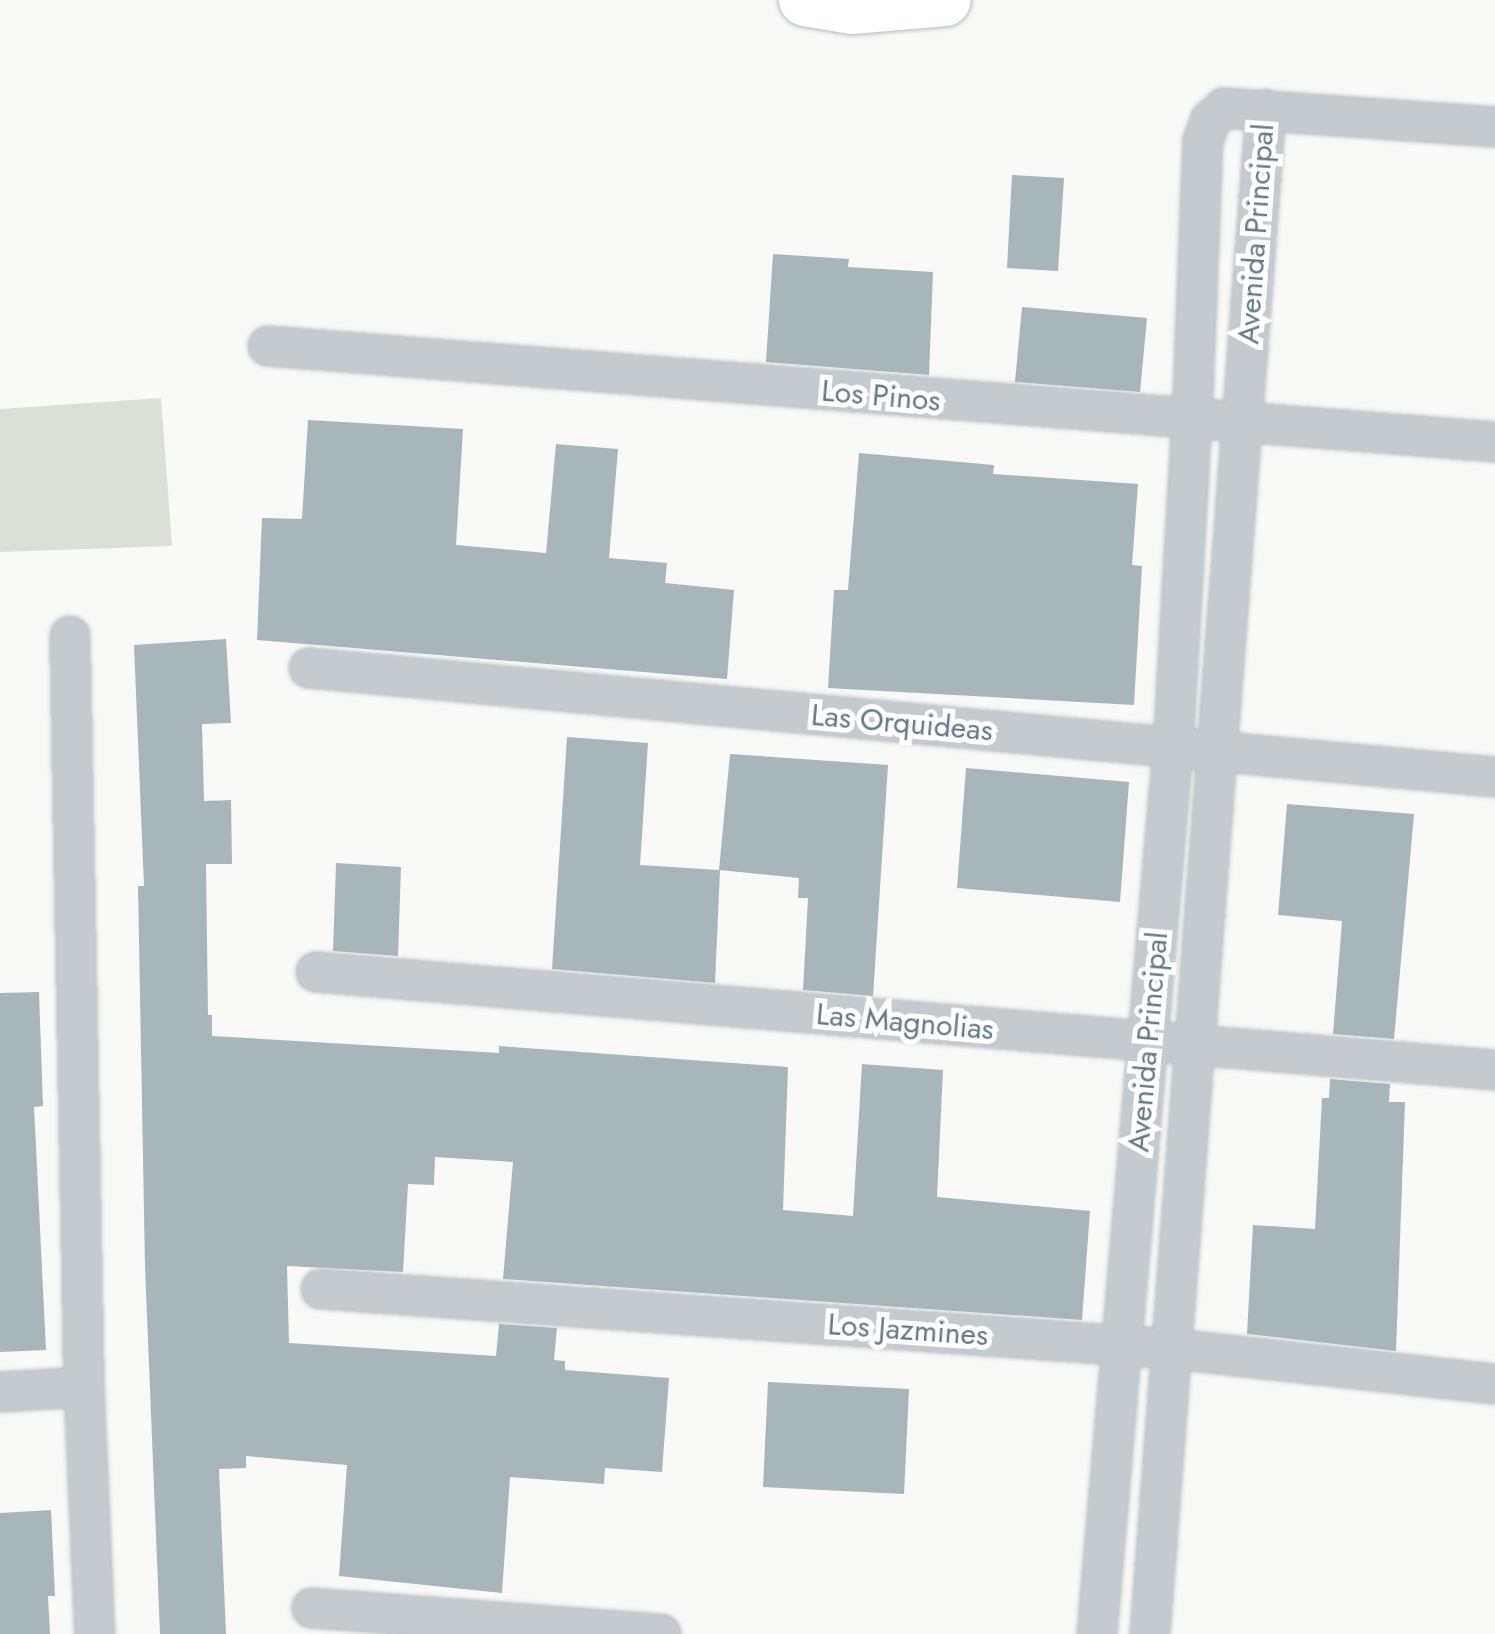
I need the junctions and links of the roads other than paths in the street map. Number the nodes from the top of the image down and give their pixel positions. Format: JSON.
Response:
{"nodes":[{"id":1,"x":805,"y":0,"type":"edge"},
{"id":2,"x":945,"y":0,"type":"edge"},
{"id":3,"x":1266,"y":109,"type":"junction"},
{"id":4,"x":1495,"y":127,"type":"edge"},
{"id":5,"x":268,"y":346,"type":"dead end"},
{"id":6,"x":1192,"y":421,"type":"junction"},
{"id":7,"x":1242,"y":422,"type":"junction"},
{"id":8,"x":1495,"y":442,"type":"edge"},
{"id":9,"x":70,"y":636,"type":"dead end"},
{"id":10,"x":309,"y":668,"type":"dead end"},
{"id":11,"x":1173,"y":748,"type":"junction"},
{"id":12,"x":1217,"y":752,"type":"junction"},
{"id":13,"x":1495,"y":777,"type":"edge"},
{"id":14,"x":316,"y":972,"type":"dead end"},
{"id":15,"x":1148,"y":1042,"type":"junction"},
{"id":16,"x":1195,"y":1045,"type":"junction"},
{"id":17,"x":1495,"y":1070,"type":"edge"},
{"id":18,"x":320,"y":1289,"type":"dead end"},
{"id":19,"x":1122,"y":1345,"type":"junction"},
{"id":20,"x":1172,"y":1349,"type":"junction"},
{"id":21,"x":1495,"y":1384,"type":"edge"},
{"id":22,"x":84,"y":1387,"type":"junction"},
{"id":23,"x":0,"y":1392,"type":"edge"},
{"id":24,"x":312,"y":1608,"type":"dead end"},
{"id":25,"x":95,"y":1634,"type":"edge"},
{"id":26,"x":661,"y":1634,"type":"edge"},
{"id":27,"x":1097,"y":1634,"type":"edge"},
{"id":28,"x":1150,"y":1634,"type":"edge"}],
"edges":[{"from":1,"to":2,"type":"street"},
{"from":3,"to":4,"type":"street"},
{"from":3,"to":6,"type":"street","name":"Avenida Principal"},
{"from":3,"to":7,"type":"street","name":"Avenida Principal"},
{"from":5,"to":6,"type":"street","name":"Los Pinos"},
{"from":6,"to":7,"type":"street","name":"Los Pinos"},
{"from":6,"to":11,"type":"street","name":"Avenida Principal"},
{"from":7,"to":8,"type":"street","name":"Los Pinos"},
{"from":7,"to":12,"type":"street","name":"Avenida Principal"},
{"from":9,"to":22,"type":"street"},
{"from":10,"to":11,"type":"street","name":"Las Orquideas"},
{"from":11,"to":12,"type":"street","name":"Las Orquideas"},
{"from":11,"to":15,"type":"street","name":"Avenida Principal"},
{"from":12,"to":13,"type":"street","name":"Las Orquideas"},
{"from":12,"to":16,"type":"street","name":"Avenida Principal"},
{"from":14,"to":15,"type":"street","name":"Las Magnolias"},
{"from":15,"to":16,"type":"street","name":"Las Magnolias"},
{"from":15,"to":19,"type":"street","name":"Avenida Principal"},
{"from":16,"to":17,"type":"street","name":"Las Magnolias"},
{"from":16,"to":20,"type":"street","name":"Avenida Principal"},
{"from":18,"to":19,"type":"street","name":"Los Jazmines"},
{"from":19,"to":20,"type":"street","name":"Los Jazmines"},
{"from":19,"to":27,"type":"street","name":"Avenida Principal"},
{"from":20,"to":21,"type":"street","name":"Los Jazmines"},
{"from":20,"to":28,"type":"street","name":"Avenida Principal"},
{"from":22,"to":23,"type":"street"},
{"from":22,"to":25,"type":"street"},
{"from":24,"to":26,"type":"street"}]}
